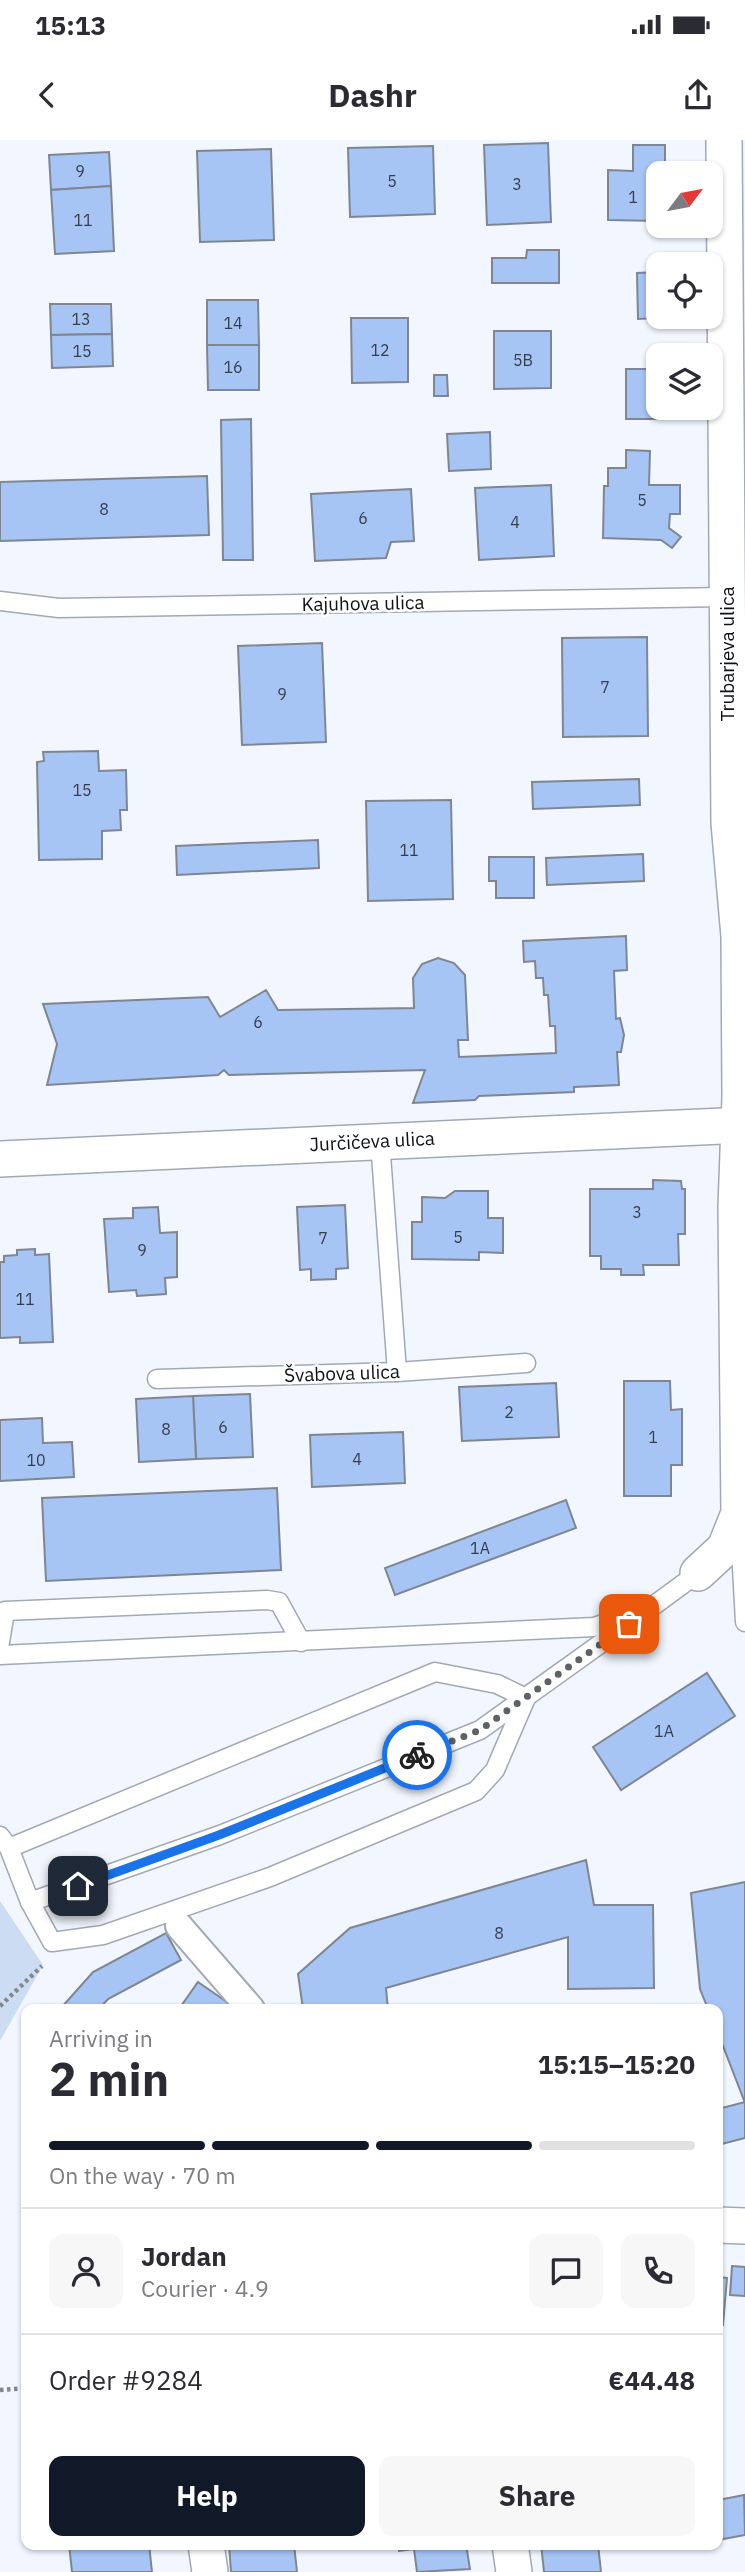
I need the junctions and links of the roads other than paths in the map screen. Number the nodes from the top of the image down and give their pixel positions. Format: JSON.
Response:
{"nodes":[{"id":1,"x":724,"y":140,"type":"edge"},
{"id":2,"x":733,"y":593,"type":"edge"},
{"id":3,"x":0,"y":601,"type":"edge"},
{"id":4,"x":742,"y":1125,"type":"edge"},
{"id":5,"x":380,"y":1141,"type":"junction"},
{"id":6,"x":0,"y":1159,"type":"edge"},
{"id":7,"x":526,"y":1363,"type":"dead end"},
{"id":8,"x":397,"y":1372,"type":"junction"},
{"id":9,"x":157,"y":1379,"type":"dead end"},
{"id":10,"x":740,"y":1513,"type":"junction"},
{"id":11,"x":698,"y":1573,"type":"joint"},
{"id":12,"x":649,"y":1609,"type":"junction"},
{"id":13,"x":745,"y":1622,"type":"edge"},
{"id":14,"x":0,"y":1642,"type":"edge"},
{"id":15,"x":301,"y":1642,"type":"junction"},
{"id":16,"x":0,"y":1655,"type":"edge"},
{"id":17,"x":526,"y":1698,"type":"junction"},
{"id":18,"x":5,"y":1842,"type":"edge"},
{"id":19,"x":30,"y":1902,"type":"junction"},
{"id":20,"x":179,"y":1926,"type":"dead end"},
{"id":21,"x":247,"y":2004,"type":"edge"},
{"id":22,"x":723,"y":2225,"type":"edge"},
{"id":23,"x":745,"y":2226,"type":"edge"},
{"id":24,"x":207,"y":2550,"type":"edge"},
{"id":25,"x":511,"y":2550,"type":"edge"},
{"id":26,"x":210,"y":2572,"type":"edge"},
{"id":27,"x":514,"y":2572,"type":"edge"}],
"edges":[{"from":1,"to":2,"type":"street","name":"Trubarjeva ulica"},
{"from":2,"to":3,"type":"lane","name":"Kajuhova ulica"},
{"from":2,"to":4,"type":"street","name":"Trubarjeva ulica"},
{"from":4,"to":5,"type":"street","name":"Jurčičeva ulica"},
{"from":4,"to":10,"type":"street","name":"Trubarjeva ulica"},
{"from":5,"to":6,"type":"street","name":"Jurčičeva ulica"},
{"from":5,"to":8,"type":"lane"},
{"from":7,"to":8,"type":"lane","name":"Švabova ulica"},
{"from":8,"to":9,"type":"lane","name":"Švabova ulica"},
{"from":10,"to":11,"type":"street","name":"Trubarjeva ulica"},
{"from":10,"to":13,"type":"lane"},
{"from":11,"to":12,"type":"lane"},
{"from":12,"to":15,"type":"lane"},
{"from":12,"to":17,"type":"lane"},
{"from":14,"to":15,"type":"lane"},
{"from":15,"to":16,"type":"lane"},
{"from":17,"to":18,"type":"lane"},
{"from":17,"to":19,"type":"lane"},
{"from":17,"to":19,"type":"lane"},
{"from":18,"to":19,"type":"lane"},
{"from":20,"to":21,"type":"street"},
{"from":22,"to":23,"type":"street"},
{"from":24,"to":26,"type":"street"},
{"from":25,"to":27,"type":"street"}]}
